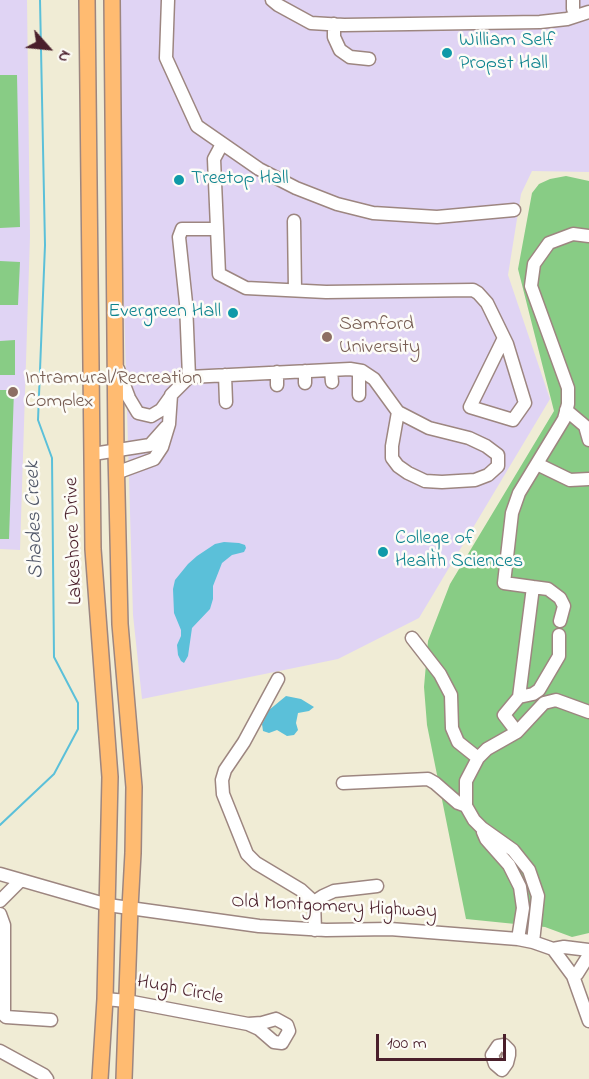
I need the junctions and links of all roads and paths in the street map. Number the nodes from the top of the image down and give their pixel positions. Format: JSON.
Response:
{"nodes":[{"id":1,"x":87,"y":0,"type":"edge"},
{"id":2,"x":112,"y":0,"type":"edge"},
{"id":3,"x":168,"y":0,"type":"edge"},
{"id":4,"x":272,"y":0,"type":"edge"},
{"id":5,"x":589,"y":12,"type":"edge"},
{"id":6,"x":334,"y":24,"type":"junction"},
{"id":7,"x":369,"y":59,"type":"dead end"},
{"id":8,"x":222,"y":144,"type":"junction"},
{"id":9,"x":514,"y":210,"type":"dead end"},
{"id":10,"x":294,"y":221,"type":"dead end"},
{"id":11,"x":217,"y":229,"type":"junction"},
{"id":12,"x":589,"y":236,"type":"edge"},
{"id":13,"x":295,"y":290,"type":"junction"},
{"id":14,"x":504,"y":338,"type":"junction"},
{"id":15,"x":115,"y":362,"type":"junction"},
{"id":16,"x":358,"y":371,"type":"junction"},
{"id":17,"x":225,"y":375,"type":"junction"},
{"id":18,"x":189,"y":377,"type":"junction"},
{"id":19,"x":171,"y":395,"type":"junction"},
{"id":20,"x":359,"y":395,"type":"dead end"},
{"id":21,"x":226,"y":402,"type":"dead end"},
{"id":22,"x":566,"y":410,"type":"junction"},
{"id":23,"x":398,"y":412,"type":"junction"},
{"id":24,"x":169,"y":424,"type":"junction"},
{"id":25,"x":589,"y":440,"type":"edge"},
{"id":26,"x":116,"y":451,"type":"junction"},
{"id":27,"x":93,"y":454,"type":"junction"},
{"id":28,"x":537,"y":465,"type":"junction"},
{"id":29,"x":116,"y":472,"type":"junction"},
{"id":30,"x":589,"y":479,"type":"edge"},
{"id":31,"x":533,"y":587,"type":"junction"},
{"id":32,"x":560,"y":621,"type":"dead end"},
{"id":33,"x":120,"y":624,"type":"junction"},
{"id":34,"x":99,"y":625,"type":"junction"},
{"id":35,"x":559,"y":635,"type":"dead end"},
{"id":36,"x":412,"y":638,"type":"dead end"},
{"id":37,"x":278,"y":679,"type":"dead end"},
{"id":38,"x":519,"y":697,"type":"junction"},
{"id":39,"x":589,"y":712,"type":"edge"},
{"id":40,"x":517,"y":732,"type":"junction"},
{"id":41,"x":478,"y":758,"type":"junction"},
{"id":42,"x":343,"y":783,"type":"dead end"},
{"id":43,"x":466,"y":806,"type":"junction"},
{"id":44,"x":482,"y":828,"type":"junction"},
{"id":45,"x":0,"y":874,"type":"edge"},
{"id":46,"x":21,"y":880,"type":"junction"},
{"id":47,"x":534,"y":885,"type":"junction"},
{"id":48,"x":377,"y":886,"type":"dead end"},
{"id":49,"x":520,"y":887,"type":"junction"},
{"id":50,"x":0,"y":901,"type":"edge"},
{"id":51,"x":314,"y":903,"type":"junction"},
{"id":52,"x":108,"y":905,"type":"junction"},
{"id":53,"x":129,"y":908,"type":"junction"},
{"id":54,"x":0,"y":914,"type":"edge"},
{"id":55,"x":315,"y":930,"type":"junction"},
{"id":56,"x":2,"y":934,"type":"edge"},
{"id":57,"x":518,"y":939,"type":"junction"},
{"id":58,"x":533,"y":942,"type":"junction"},
{"id":59,"x":554,"y":949,"type":"junction"},
{"id":60,"x":589,"y":950,"type":"edge"},
{"id":61,"x":589,"y":956,"type":"edge"},
{"id":62,"x":573,"y":976,"type":"junction"},
{"id":63,"x":105,"y":999,"type":"junction"},
{"id":64,"x":127,"y":1001,"type":"junction"},
{"id":65,"x":2,"y":1003,"type":"edge"},
{"id":66,"x":51,"y":1020,"type":"dead end"},
{"id":67,"x":589,"y":1021,"type":"edge"},
{"id":68,"x":248,"y":1024,"type":"dead end"},
{"id":69,"x":0,"y":1051,"type":"edge"},
{"id":70,"x":47,"y":1079,"type":"edge"},
{"id":71,"x":100,"y":1079,"type":"edge"},
{"id":72,"x":124,"y":1079,"type":"edge"}],
"edges":[{"from":1,"to":27,"type":"main road","name":"Lakeshore Drive"},
{"from":2,"to":15,"type":"main road"},
{"from":3,"to":8,"type":"street"},
{"from":4,"to":6,"type":"street"},
{"from":5,"to":6,"type":"street"},
{"from":6,"to":7,"type":"street"},
{"from":8,"to":9,"type":"street"},
{"from":8,"to":11,"type":"street"},
{"from":10,"to":13,"type":"street"},
{"from":11,"to":13,"type":"street"},
{"from":11,"to":18,"type":"street"},
{"from":12,"to":22,"type":"street"},
{"from":13,"to":14,"type":"street"},
{"from":14,"to":14,"type":"street"},
{"from":15,"to":19,"type":"street"},
{"from":15,"to":26,"type":"main road"},
{"from":16,"to":17,"type":"street"},
{"from":16,"to":20,"type":"street"},
{"from":16,"to":23,"type":"street"},
{"from":17,"to":18,"type":"street"},
{"from":17,"to":21,"type":"street"},
{"from":18,"to":19,"type":"street"},
{"from":19,"to":24,"type":"street"},
{"from":22,"to":25,"type":"street"},
{"from":22,"to":28,"type":"street"},
{"from":23,"to":23,"type":"street"},
{"from":24,"to":26,"type":"street"},
{"from":24,"to":29,"type":"street"},
{"from":26,"to":27,"type":"street"},
{"from":26,"to":29,"type":"main road"},
{"from":27,"to":34,"type":"main road","name":"Lakeshore Drive"},
{"from":28,"to":30,"type":"street"},
{"from":28,"to":31,"type":"street"},
{"from":29,"to":33,"type":"main road"},
{"from":31,"to":32,"type":"street"},
{"from":31,"to":38,"type":"street"},
{"from":33,"to":34,"type":"main road"},
{"from":33,"to":53,"type":"main road"},
{"from":34,"to":52,"type":"main road","name":"Lakeshore Drive"},
{"from":35,"to":38,"type":"street"},
{"from":36,"to":41,"type":"street"},
{"from":37,"to":51,"type":"street"},
{"from":38,"to":40,"type":"street"},
{"from":39,"to":40,"type":"street"},
{"from":40,"to":41,"type":"street"},
{"from":41,"to":43,"type":"street"},
{"from":42,"to":43,"type":"street"},
{"from":43,"to":44,"type":"street"},
{"from":44,"to":47,"type":"street"},
{"from":44,"to":49,"type":"street"},
{"from":45,"to":46,"type":"street","name":"Old Montgomery Highway"},
{"from":46,"to":50,"type":"street"},
{"from":46,"to":52,"type":"street","name":"Old Montgomery Highway"},
{"from":47,"to":49,"type":"street"},
{"from":47,"to":58,"type":"street"},
{"from":48,"to":51,"type":"street"},
{"from":49,"to":57,"type":"street"},
{"from":51,"to":55,"type":"street"},
{"from":52,"to":53,"type":"street","name":"Old Montgomery Highway"},
{"from":52,"to":63,"type":"main road","name":"Lakeshore Drive"},
{"from":53,"to":55,"type":"street","name":"Old Montgomery Highway"},
{"from":53,"to":64,"type":"main road"},
{"from":54,"to":56,"type":"street"},
{"from":55,"to":57,"type":"street","name":"Old Montgomery Highway"},
{"from":56,"to":65,"type":"street"},
{"from":57,"to":58,"type":"street","name":"Old Montgomery Highway"},
{"from":58,"to":59,"type":"street","name":"Old Montgomery Highway"},
{"from":59,"to":60,"type":"street","name":"Old Montgomery Highway"},
{"from":59,"to":62,"type":"street"},
{"from":61,"to":62,"type":"street"},
{"from":62,"to":67,"type":"street"},
{"from":63,"to":64,"type":"street","name":"Hugh Circle"},
{"from":63,"to":71,"type":"main road","name":"Lakeshore Drive"},
{"from":64,"to":68,"type":"street","name":"Hugh Circle"},
{"from":64,"to":72,"type":"main road"},
{"from":65,"to":66,"type":"street"},
{"from":69,"to":70,"type":"street"}]}
